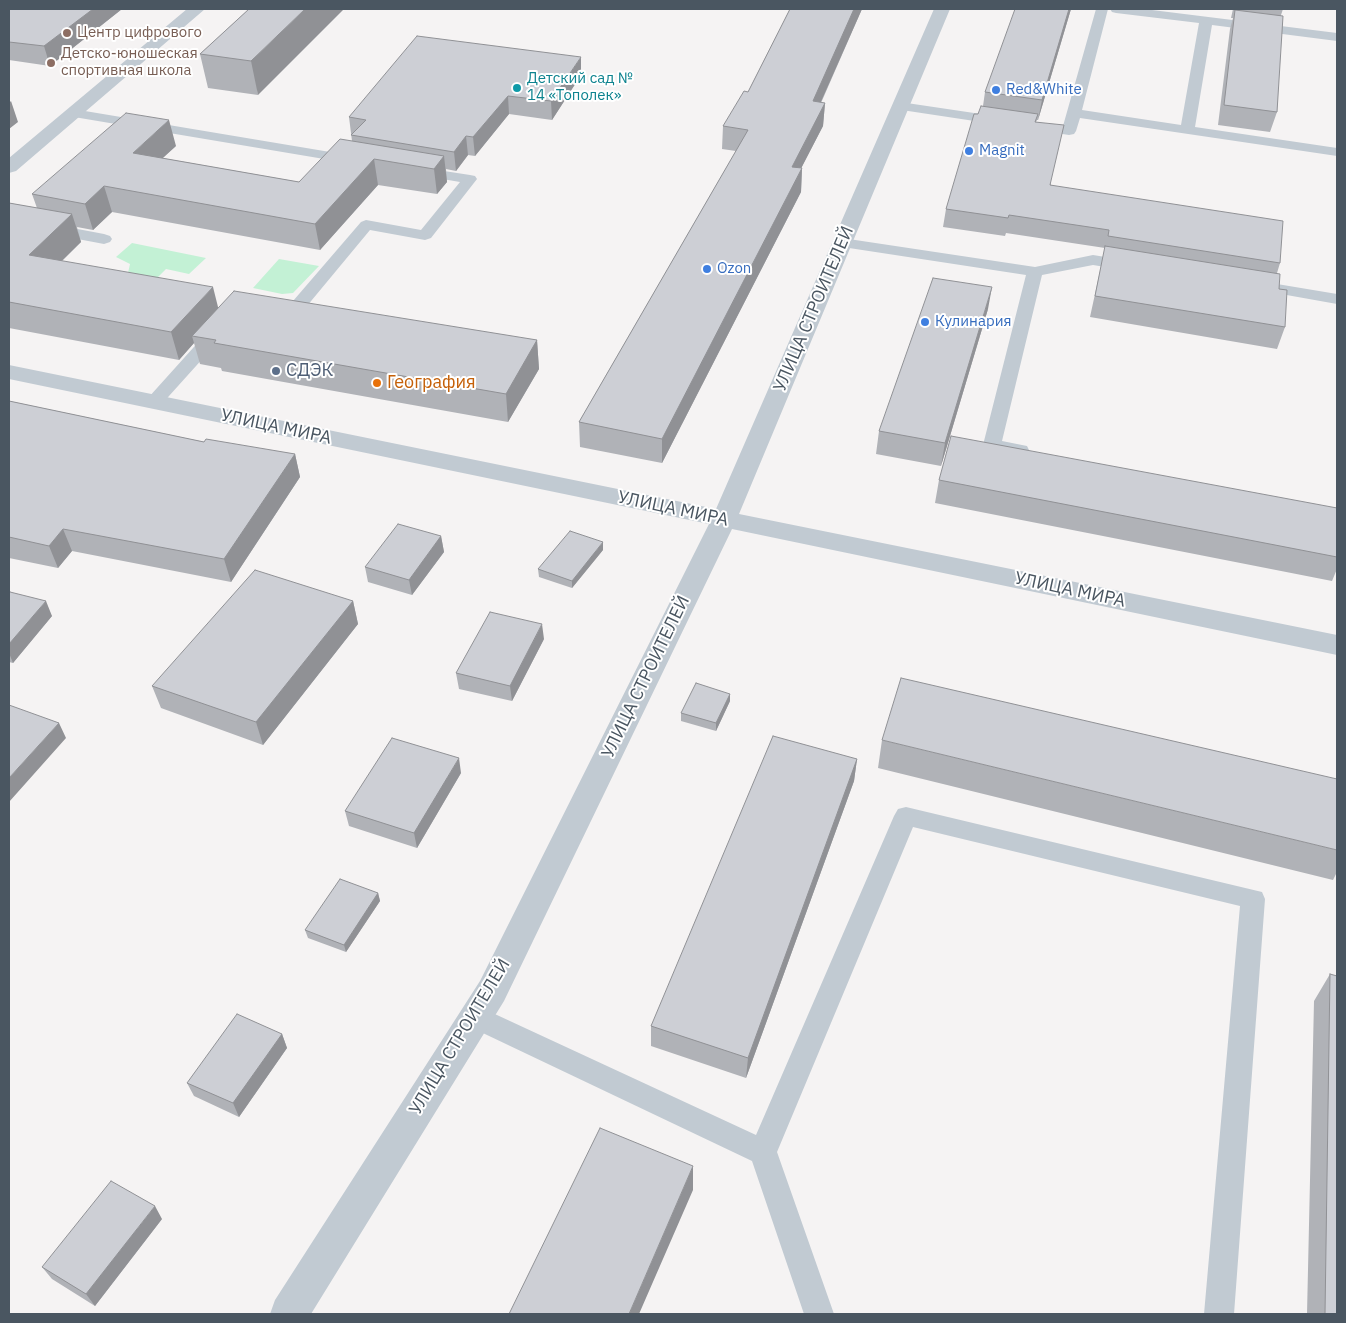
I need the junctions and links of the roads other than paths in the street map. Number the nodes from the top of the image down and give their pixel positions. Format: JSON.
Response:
{"nodes":[{"id":1,"x":197,"y":9,"type":"edge"},
{"id":2,"x":942,"y":9,"type":"edge"},
{"id":3,"x":1102,"y":9,"type":"edge"},
{"id":4,"x":1116,"y":9,"type":"edge"},
{"id":5,"x":1206,"y":20,"type":"junction"},
{"id":6,"x":1337,"y":37,"type":"edge"},
{"id":7,"x":900,"y":106,"type":"junction"},
{"id":8,"x":73,"y":113,"type":"junction"},
{"id":9,"x":1074,"y":113,"type":"junction"},
{"id":10,"x":1187,"y":130,"type":"junction"},
{"id":11,"x":1337,"y":152,"type":"edge"},
{"id":12,"x":373,"y":163,"type":"edge"},
{"id":13,"x":9,"y":167,"type":"edge"},
{"id":14,"x":402,"y":168,"type":"edge"},
{"id":15,"x":9,"y":221,"type":"edge"},
{"id":16,"x":104,"y":239,"type":"dead end"},
{"id":17,"x":842,"y":243,"type":"junction"},
{"id":18,"x":1142,"y":268,"type":"edge"},
{"id":19,"x":1036,"y":272,"type":"junction"},
{"id":20,"x":1240,"y":283,"type":"edge"},
{"id":21,"x":1337,"y":298,"type":"edge"},
{"id":22,"x":266,"y":310,"type":"edge"},
{"id":23,"x":229,"y":319,"type":"edge"},
{"id":24,"x":9,"y":372,"type":"edge"},
{"id":25,"x":154,"y":402,"type":"junction"},
{"id":26,"x":1040,"y":454,"type":"edge"},
{"id":27,"x":724,"y":519,"type":"junction"},
{"id":28,"x":1337,"y":645,"type":"edge"},
{"id":29,"x":475,"y":1017,"type":"junction"},
{"id":30,"x":763,"y":1152,"type":"junction"},
{"id":31,"x":290,"y":1314,"type":"edge"},
{"id":32,"x":819,"y":1314,"type":"edge"},
{"id":33,"x":1219,"y":1314,"type":"edge"}],
"edges":[{"from":1,"to":8,"type":"street"},
{"from":2,"to":7,"type":"street","name":"УЛИЦА СТРОИТЕЛЕЙ"},
{"from":3,"to":9,"type":"lane"},
{"from":4,"to":5,"type":"lane"},
{"from":5,"to":6,"type":"lane"},
{"from":5,"to":10,"type":"lane"},
{"from":7,"to":9,"type":"lane"},
{"from":7,"to":17,"type":"street","name":"УЛИЦА СТРОИТЕЛЕЙ"},
{"from":8,"to":12,"type":"lane"},
{"from":8,"to":13,"type":"street"},
{"from":9,"to":10,"type":"lane"},
{"from":10,"to":11,"type":"lane"},
{"from":14,"to":22,"type":"lane"},
{"from":15,"to":16,"type":"lane"},
{"from":17,"to":19,"type":"lane"},
{"from":17,"to":27,"type":"street","name":"УЛИЦА СТРОИТЕЛЕЙ"},
{"from":18,"to":19,"type":"lane"},
{"from":19,"to":26,"type":"lane"},
{"from":20,"to":21,"type":"lane"},
{"from":23,"to":25,"type":"lane"},
{"from":24,"to":25,"type":"street","name":"УЛИЦА МИРА"},
{"from":25,"to":27,"type":"street","name":"УЛИЦА МИРА"},
{"from":27,"to":28,"type":"street","name":"УЛИЦА МИРА"},
{"from":27,"to":29,"type":"street","name":"УЛИЦА СТРОИТЕЛЕЙ"},
{"from":29,"to":30,"type":"lane"},
{"from":29,"to":31,"type":"street","name":"УЛИЦА СТРОИТЕЛЕЙ"},
{"from":30,"to":32,"type":"lane"},
{"from":30,"to":33,"type":"lane"}]}
